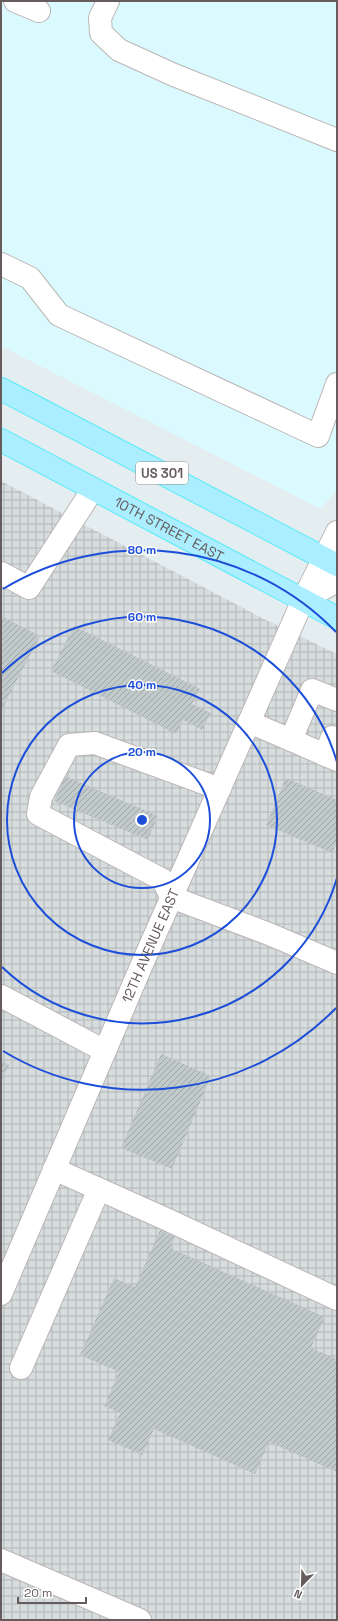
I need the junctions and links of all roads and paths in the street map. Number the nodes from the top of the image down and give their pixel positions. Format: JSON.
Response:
{"nodes":[{"id":1,"x":15,"y":1,"type":"edge"},
{"id":2,"x":108,"y":1,"type":"edge"},
{"id":3,"x":38,"y":11,"type":"dead end"},
{"id":4,"x":337,"y":140,"type":"edge"},
{"id":5,"x":1,"y":264,"type":"edge"},
{"id":6,"x":337,"y":384,"type":"edge"},
{"id":7,"x":1,"y":389,"type":"edge"},
{"id":8,"x":1,"y":440,"type":"edge"},
{"id":9,"x":93,"y":489,"type":"junction"},
{"id":10,"x":337,"y":532,"type":"edge"},
{"id":11,"x":330,"y":562,"type":"edge"},
{"id":12,"x":1,"y":573,"type":"edge"},
{"id":13,"x":337,"y":581,"type":"edge"},
{"id":14,"x":303,"y":600,"type":"junction"},
{"id":15,"x":337,"y":618,"type":"edge"},
{"id":16,"x":337,"y":700,"type":"edge"},
{"id":17,"x":249,"y":722,"type":"junction"},
{"id":18,"x":291,"y":740,"type":"junction"},
{"id":19,"x":331,"y":751,"type":"edge"},
{"id":20,"x":220,"y":789,"type":"junction"},
{"id":21,"x":171,"y":897,"type":"junction"},
{"id":22,"x":337,"y":963,"type":"edge"},
{"id":23,"x":1,"y":996,"type":"edge"},
{"id":24,"x":105,"y":1051,"type":"junction"},
{"id":25,"x":54,"y":1169,"type":"junction"},
{"id":26,"x":98,"y":1189,"type":"junction"},
{"id":27,"x":1,"y":1294,"type":"edge"},
{"id":28,"x":337,"y":1299,"type":"edge"},
{"id":29,"x":22,"y":1368,"type":"dead end"},
{"id":30,"x":1,"y":1560,"type":"edge"},
{"id":31,"x":140,"y":1620,"type":"edge"}],
"edges":[{"from":1,"to":3,"type":"street"},
{"from":2,"to":4,"type":"street"},
{"from":5,"to":6,"type":"street"},
{"from":7,"to":11,"type":"main road","number":"US 301"},
{"from":8,"to":9,"type":"main road","name":"10TH STREET EAST"},
{"from":9,"to":12,"type":"street"},
{"from":9,"to":14,"type":"main road","name":"10TH STREET EAST"},
{"from":10,"to":11,"type":"street","name":"12TH AVENUE EAST"},
{"from":11,"to":14,"type":"street","name":"12TH AVENUE EAST"},
{"from":13,"to":14,"type":"street"},
{"from":14,"to":15,"type":"main road","name":"10TH STREET EAST"},
{"from":14,"to":17,"type":"street","name":"12TH AVENUE EAST"},
{"from":16,"to":18,"type":"street"},
{"from":17,"to":18,"type":"street"},
{"from":17,"to":20,"type":"street","name":"12TH AVENUE EAST"},
{"from":18,"to":19,"type":"street"},
{"from":20,"to":21,"type":"street","name":"12TH AVENUE EAST"},
{"from":20,"to":21,"type":"street"},
{"from":21,"to":22,"type":"street"},
{"from":21,"to":24,"type":"street","name":"12TH AVENUE EAST"},
{"from":23,"to":24,"type":"street"},
{"from":24,"to":25,"type":"street","name":"12TH AVENUE EAST"},
{"from":25,"to":26,"type":"street"},
{"from":25,"to":27,"type":"street","name":"12TH AVENUE EAST"},
{"from":26,"to":28,"type":"street"},
{"from":26,"to":29,"type":"street"},
{"from":30,"to":31,"type":"street"}]}
